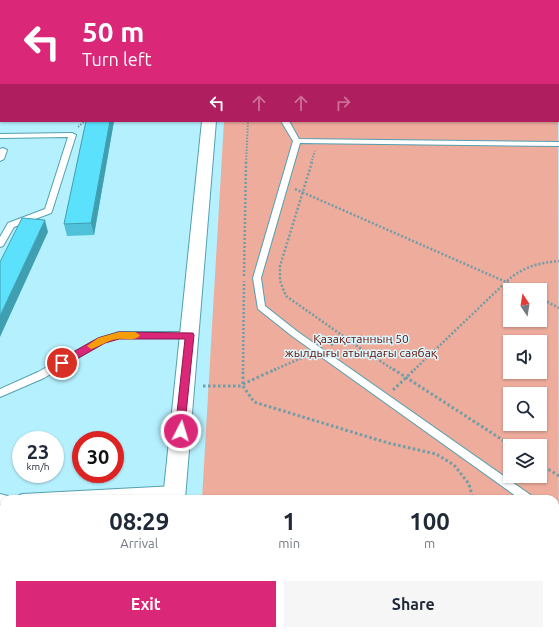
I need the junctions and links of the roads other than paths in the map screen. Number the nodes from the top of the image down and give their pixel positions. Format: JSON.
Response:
{"nodes":[{"id":1,"x":209,"y":122,"type":"edge"},
{"id":2,"x":286,"y":122,"type":"edge"},
{"id":3,"x":0,"y":136,"type":"edge"},
{"id":4,"x":298,"y":141,"type":"junction"},
{"id":5,"x":559,"y":144,"type":"edge"},
{"id":6,"x":3,"y":150,"type":"dead end"},
{"id":7,"x":0,"y":159,"type":"edge"},
{"id":8,"x":0,"y":244,"type":"edge"},
{"id":9,"x":190,"y":335,"type":"junction"},
{"id":10,"x":0,"y":393,"type":"edge"},
{"id":11,"x":174,"y":495,"type":"edge"},
{"id":12,"x":522,"y":495,"type":"edge"}],
"edges":[{"from":1,"to":9,"type":"street"},
{"from":2,"to":4,"type":"lane"},
{"from":3,"to":8,"type":"lane"},
{"from":4,"to":5,"type":"lane"},
{"from":4,"to":12,"type":"lane"},
{"from":6,"to":7,"type":"lane"},
{"from":9,"to":10,"type":"lane"},
{"from":9,"to":11,"type":"street"}]}
